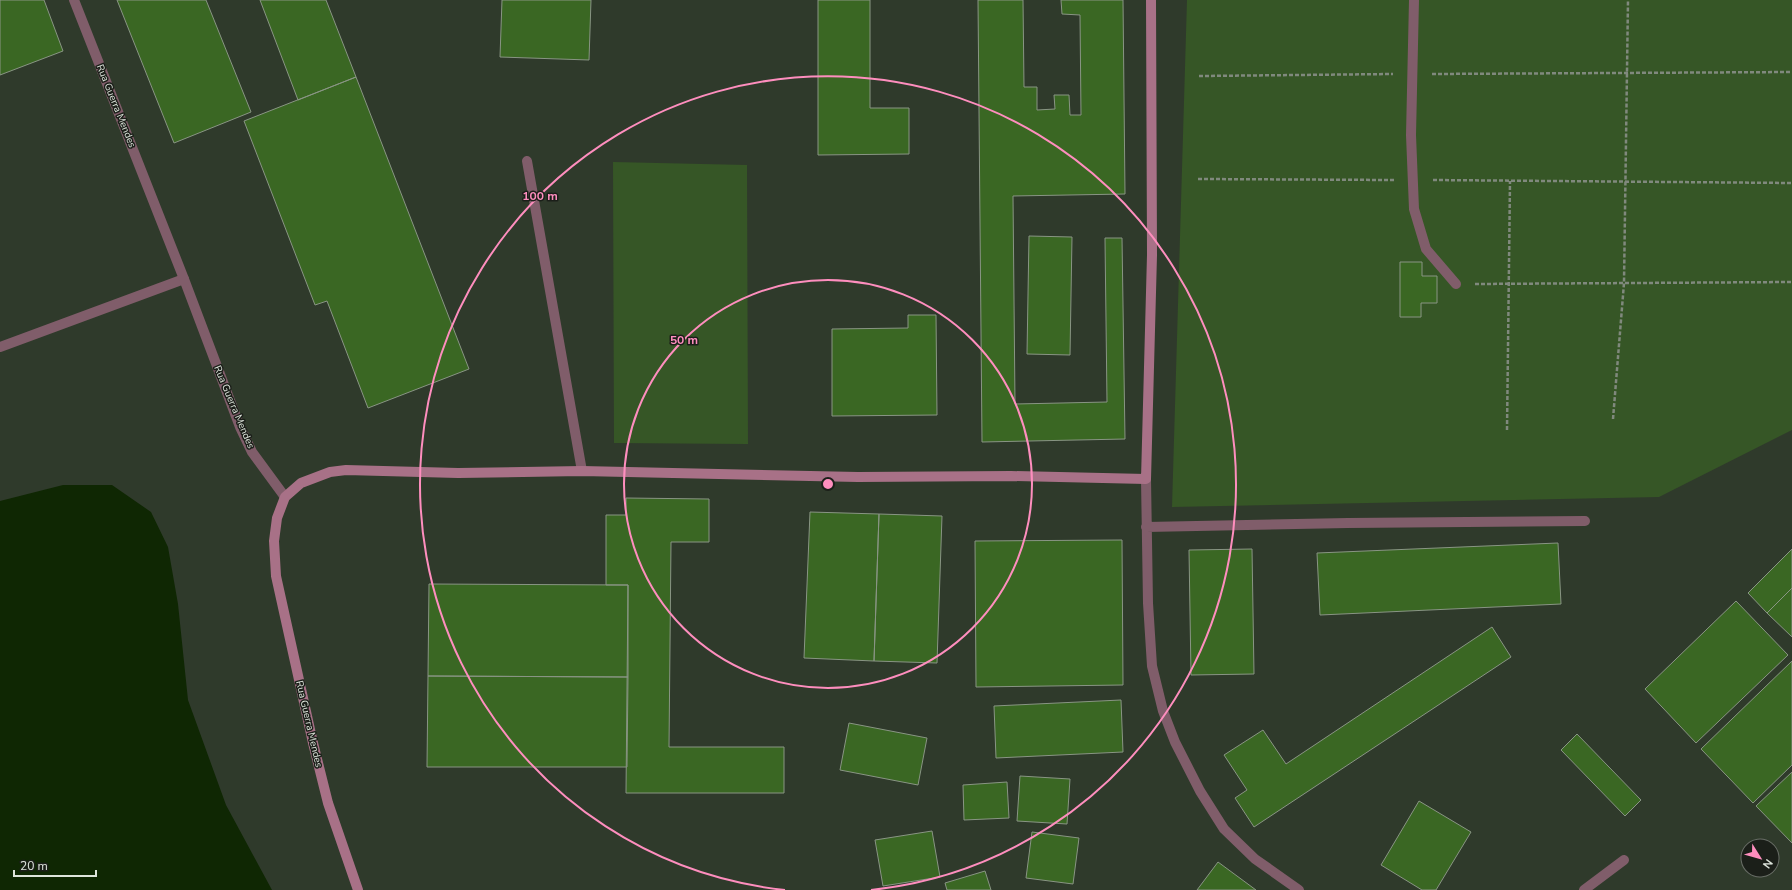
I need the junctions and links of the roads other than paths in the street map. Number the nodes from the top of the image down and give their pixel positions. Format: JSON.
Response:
{"nodes":[{"id":1,"x":74,"y":0,"type":"edge"},
{"id":2,"x":1151,"y":0,"type":"edge"},
{"id":3,"x":1414,"y":0,"type":"edge"},
{"id":4,"x":527,"y":160,"type":"dead end"},
{"id":5,"x":184,"y":279,"type":"junction"},
{"id":6,"x":1456,"y":284,"type":"road end"},
{"id":7,"x":0,"y":347,"type":"edge"},
{"id":8,"x":582,"y":470,"type":"junction"},
{"id":9,"x":1146,"y":479,"type":"junction"},
{"id":10,"x":285,"y":497,"type":"junction"},
{"id":11,"x":1585,"y":521,"type":"dead end"},
{"id":12,"x":1146,"y":527,"type":"junction"},
{"id":13,"x":1624,"y":860,"type":"dead end"},
{"id":14,"x":358,"y":890,"type":"edge"},
{"id":15,"x":1299,"y":890,"type":"edge"},
{"id":16,"x":1584,"y":890,"type":"edge"}],
"edges":[{"from":1,"to":5,"type":"street","name":"Rua Guerra Mendes"},
{"from":2,"to":9,"type":"street"},
{"from":3,"to":6,"type":"street"},
{"from":4,"to":8,"type":"street"},
{"from":5,"to":7,"type":"street"},
{"from":5,"to":10,"type":"street","name":"Rua Guerra Mendes"},
{"from":8,"to":9,"type":"street"},
{"from":8,"to":10,"type":"street"},
{"from":9,"to":12,"type":"street"},
{"from":10,"to":14,"type":"street","name":"Rua Guerra Mendes"},
{"from":11,"to":12,"type":"street"},
{"from":12,"to":15,"type":"street"},
{"from":13,"to":16,"type":"street"}]}
